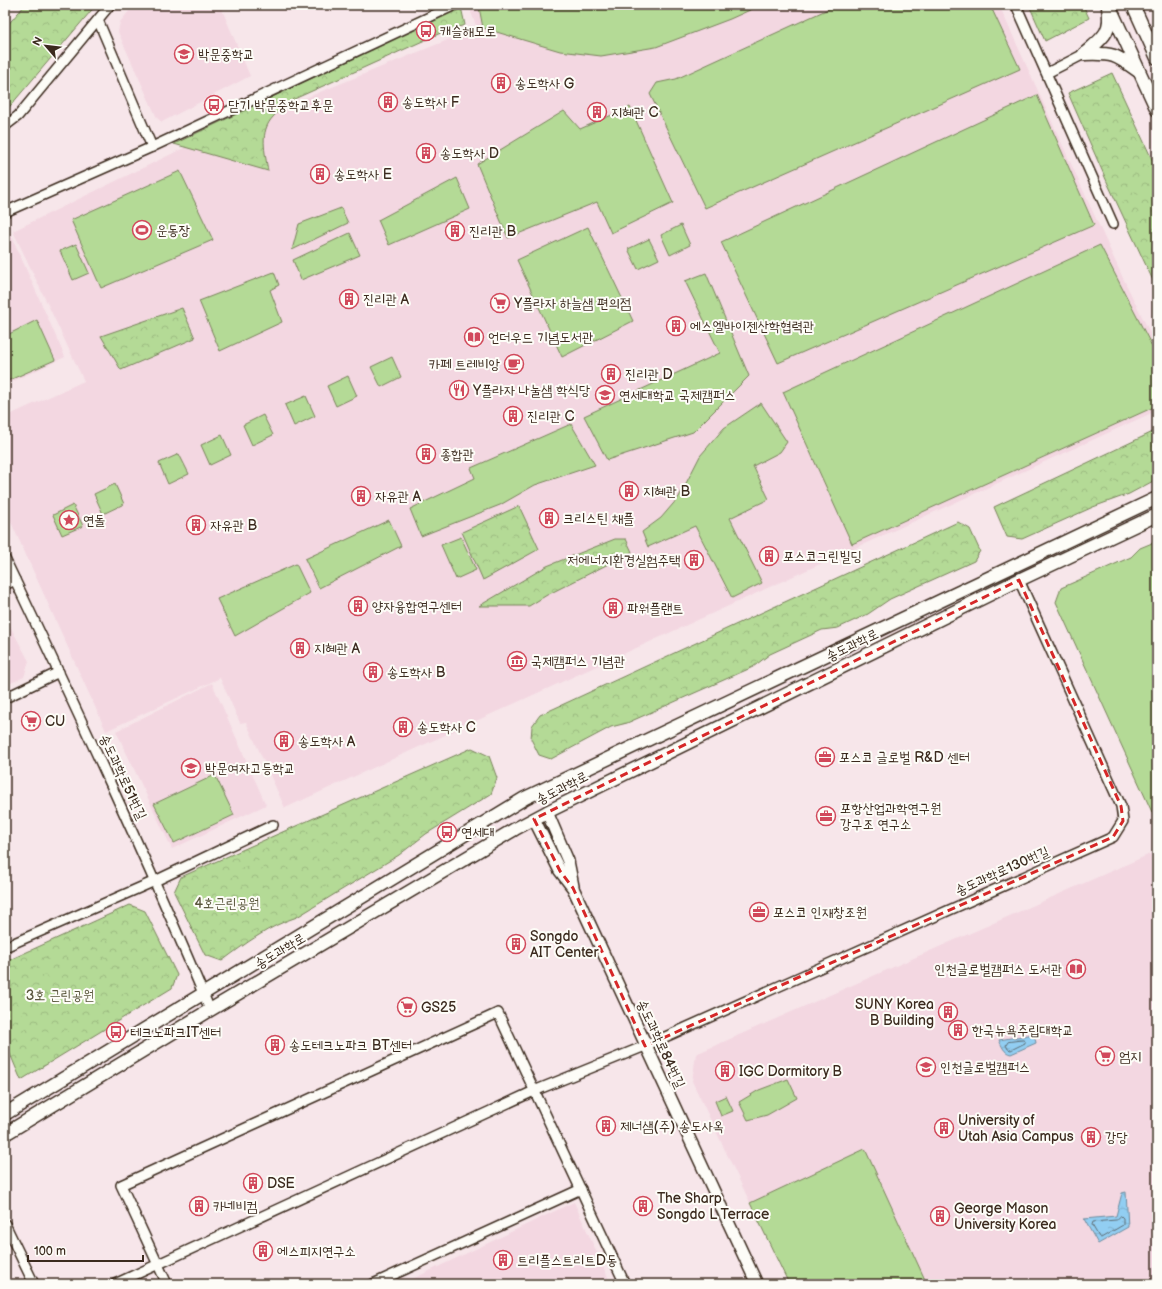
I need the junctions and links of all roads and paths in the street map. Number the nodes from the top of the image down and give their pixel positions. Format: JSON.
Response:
{"nodes":[{"id":1,"x":110,"y":5,"type":"edge"},
{"id":2,"x":455,"y":5,"type":"edge"},
{"id":3,"x":1016,"y":5,"type":"edge"},
{"id":4,"x":1108,"y":5,"type":"edge"},
{"id":5,"x":1133,"y":5,"type":"edge"},
{"id":6,"x":98,"y":20,"type":"junction"},
{"id":7,"x":1084,"y":54,"type":"junction"},
{"id":8,"x":1157,"y":58,"type":"edge"},
{"id":9,"x":1047,"y":73,"type":"junction"},
{"id":10,"x":1140,"y":73,"type":"junction"},
{"id":11,"x":1157,"y":110,"type":"edge"},
{"id":12,"x":5,"y":126,"type":"edge"},
{"id":13,"x":152,"y":147,"type":"junction"},
{"id":14,"x":5,"y":212,"type":"edge"},
{"id":15,"x":1113,"y":224,"type":"dead end"},
{"id":16,"x":1157,"y":498,"type":"edge"},
{"id":17,"x":1157,"y":515,"type":"edge"},
{"id":18,"x":5,"y":559,"type":"edge"},
{"id":19,"x":15,"y":580,"type":"junction"},
{"id":20,"x":1019,"y":580,"type":"junction"},
{"id":21,"x":5,"y":585,"type":"edge"},
{"id":22,"x":59,"y":672,"type":"junction"},
{"id":23,"x":5,"y":698,"type":"edge"},
{"id":24,"x":547,"y":812,"type":"junction"},
{"id":25,"x":534,"y":819,"type":"junction"},
{"id":26,"x":274,"y":825,"type":"dead end"},
{"id":27,"x":155,"y":881,"type":"junction"},
{"id":28,"x":573,"y":888,"type":"junction"},
{"id":29,"x":5,"y":947,"type":"edge"},
{"id":30,"x":203,"y":994,"type":"junction"},
{"id":31,"x":210,"y":1010,"type":"junction"},
{"id":32,"x":646,"y":1046,"type":"junction"},
{"id":33,"x":534,"y":1091,"type":"junction"},
{"id":34,"x":5,"y":1114,"type":"edge"},
{"id":35,"x":5,"y":1134,"type":"edge"},
{"id":36,"x":580,"y":1189,"type":"junction"},
{"id":37,"x":5,"y":1224,"type":"edge"},
{"id":38,"x":158,"y":1264,"type":"junction"},
{"id":39,"x":34,"y":1284,"type":"edge"},
{"id":40,"x":115,"y":1284,"type":"edge"},
{"id":41,"x":167,"y":1284,"type":"edge"},
{"id":42,"x":373,"y":1284,"type":"edge"},
{"id":43,"x":625,"y":1284,"type":"edge"},
{"id":44,"x":757,"y":1284,"type":"edge"}],
"edges":[{"from":1,"to":6,"type":"street"},
{"from":2,"to":13,"type":"street"},
{"from":3,"to":9,"type":"street"},
{"from":4,"to":7,"type":"main road"},
{"from":4,"to":10,"type":"main road"},
{"from":5,"to":8,"type":"main road"},
{"from":6,"to":12,"type":"street"},
{"from":6,"to":13,"type":"street"},
{"from":7,"to":9,"type":"street"},
{"from":7,"to":10,"type":"main road"},
{"from":9,"to":15,"type":"street"},
{"from":10,"to":11,"type":"main road"},
{"from":13,"to":14,"type":"street"},
{"from":16,"to":30,"type":"main road","name":"송도과학로"},
{"from":17,"to":20,"type":"main road","name":"송도과학로"},
{"from":18,"to":19,"type":"street","name":"송도과학로51번길"},
{"from":19,"to":21,"type":"street"},
{"from":19,"to":22,"type":"street","name":"송도과학로51번길"},
{"from":20,"to":24,"type":"main road","name":"송도과학로"},
{"from":20,"to":32,"type":"street","name":"송도과학로130번길"},
{"from":22,"to":23,"type":"street"},
{"from":22,"to":27,"type":"street","name":"송도과학로51번길"},
{"from":24,"to":25,"type":"main road","name":"송도과학로"},
{"from":24,"to":28,"type":"street"},
{"from":25,"to":28,"type":"street","name":"송도과학로84번길"},
{"from":25,"to":31,"type":"main road","name":"송도과학로"},
{"from":26,"to":27,"type":"street"},
{"from":27,"to":29,"type":"street"},
{"from":27,"to":30,"type":"street","name":"송도과학로51번길"},
{"from":28,"to":32,"type":"street","name":"송도과학로84번길"},
{"from":30,"to":31,"type":"street","name":"송도과학로51번길"},
{"from":30,"to":34,"type":"main road","name":"송도과학로"},
{"from":31,"to":35,"type":"main road","name":"송도과학로"},
{"from":32,"to":33,"type":"street","name":"송도과학로130번길"},
{"from":32,"to":44,"type":"street","name":"송도과학로84번길"},
{"from":33,"to":36,"type":"street"},
{"from":33,"to":38,"type":"street","name":"송도과학로130번길"},
{"from":33,"to":38,"type":"street"},
{"from":36,"to":42,"type":"street"},
{"from":36,"to":43,"type":"street"},
{"from":37,"to":39,"type":"street"},
{"from":38,"to":40,"type":"street","name":"송도과학로130번길"},
{"from":38,"to":41,"type":"street"}]}
